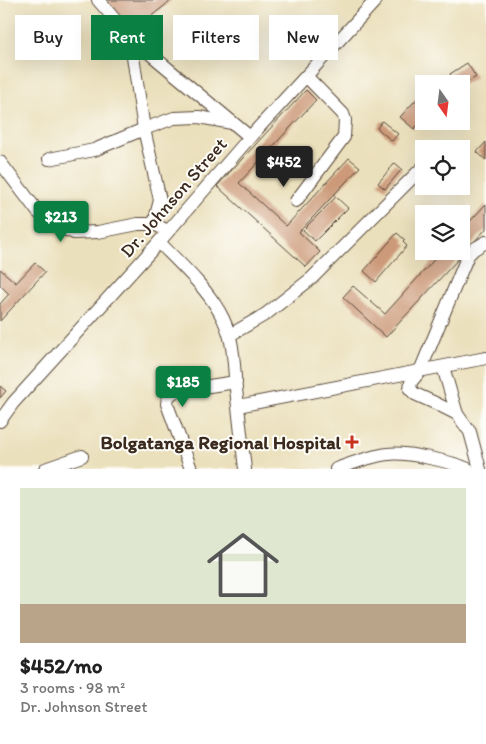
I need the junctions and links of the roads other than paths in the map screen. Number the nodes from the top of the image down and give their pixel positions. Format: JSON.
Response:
{"nodes":[{"id":1,"x":98,"y":0,"type":"edge"},
{"id":2,"x":376,"y":0,"type":"edge"},
{"id":3,"x":111,"y":15,"type":"edge"},
{"id":4,"x":134,"y":60,"type":"edge"},
{"id":5,"x":157,"y":60,"type":"edge"},
{"id":6,"x":306,"y":76,"type":"junction"},
{"id":7,"x":234,"y":124,"type":"junction"},
{"id":8,"x":144,"y":129,"type":"junction"},
{"id":9,"x":250,"y":137,"type":"junction"},
{"id":10,"x":49,"y":159,"type":"dead end"},
{"id":11,"x":0,"y":162,"type":"edge"},
{"id":12,"x":415,"y":175,"type":"edge"},
{"id":13,"x":296,"y":201,"type":"dead end"},
{"id":14,"x":154,"y":224,"type":"junction"},
{"id":15,"x":168,"y":231,"type":"junction"},
{"id":16,"x":159,"y":242,"type":"junction"},
{"id":17,"x":486,"y":242,"type":"edge"},
{"id":18,"x":230,"y":335,"type":"junction"},
{"id":19,"x":486,"y":358,"type":"edge"},
{"id":20,"x":443,"y":367,"type":"junction"},
{"id":21,"x":420,"y":371,"type":"junction"},
{"id":22,"x":236,"y":382,"type":"junction"},
{"id":23,"x":238,"y":406,"type":"junction"},
{"id":24,"x":456,"y":414,"type":"junction"},
{"id":25,"x":0,"y":420,"type":"edge"},
{"id":26,"x":82,"y":456,"type":"dead end"},
{"id":27,"x":45,"y":469,"type":"edge"},
{"id":28,"x":191,"y":469,"type":"edge"},
{"id":29,"x":245,"y":469,"type":"edge"},
{"id":30,"x":336,"y":469,"type":"edge"},
{"id":31,"x":468,"y":469,"type":"edge"},
{"id":32,"x":480,"y":469,"type":"edge"}],
"edges":[{"from":1,"to":3,"type":"street"},
{"from":2,"to":6,"type":"street","name":"Dr. Johnson Street"},
{"from":4,"to":8,"type":"street"},
{"from":5,"to":7,"type":"street"},
{"from":6,"to":9,"type":"street","name":"Dr. Johnson Street"},
{"from":6,"to":13,"type":"street"},
{"from":7,"to":8,"type":"street"},
{"from":7,"to":9,"type":"street"},
{"from":8,"to":10,"type":"street"},
{"from":8,"to":14,"type":"street"},
{"from":9,"to":15,"type":"street","name":"Dr. Johnson Street"},
{"from":11,"to":14,"type":"street"},
{"from":12,"to":18,"type":"street"},
{"from":14,"to":15,"type":"street"},
{"from":15,"to":16,"type":"street","name":"Dr. Johnson Street"},
{"from":16,"to":18,"type":"street"},
{"from":16,"to":25,"type":"street","name":"Dr. Johnson Street"},
{"from":17,"to":21,"type":"street"},
{"from":18,"to":22,"type":"street"},
{"from":19,"to":20,"type":"street"},
{"from":20,"to":21,"type":"street"},
{"from":20,"to":24,"type":"street"},
{"from":21,"to":23,"type":"street"},
{"from":21,"to":24,"type":"street"},
{"from":22,"to":23,"type":"street"},
{"from":22,"to":28,"type":"street"},
{"from":23,"to":29,"type":"street"},
{"from":24,"to":32,"type":"street"},
{"from":26,"to":27,"type":"street"},
{"from":30,"to":31,"type":"street"}]}
